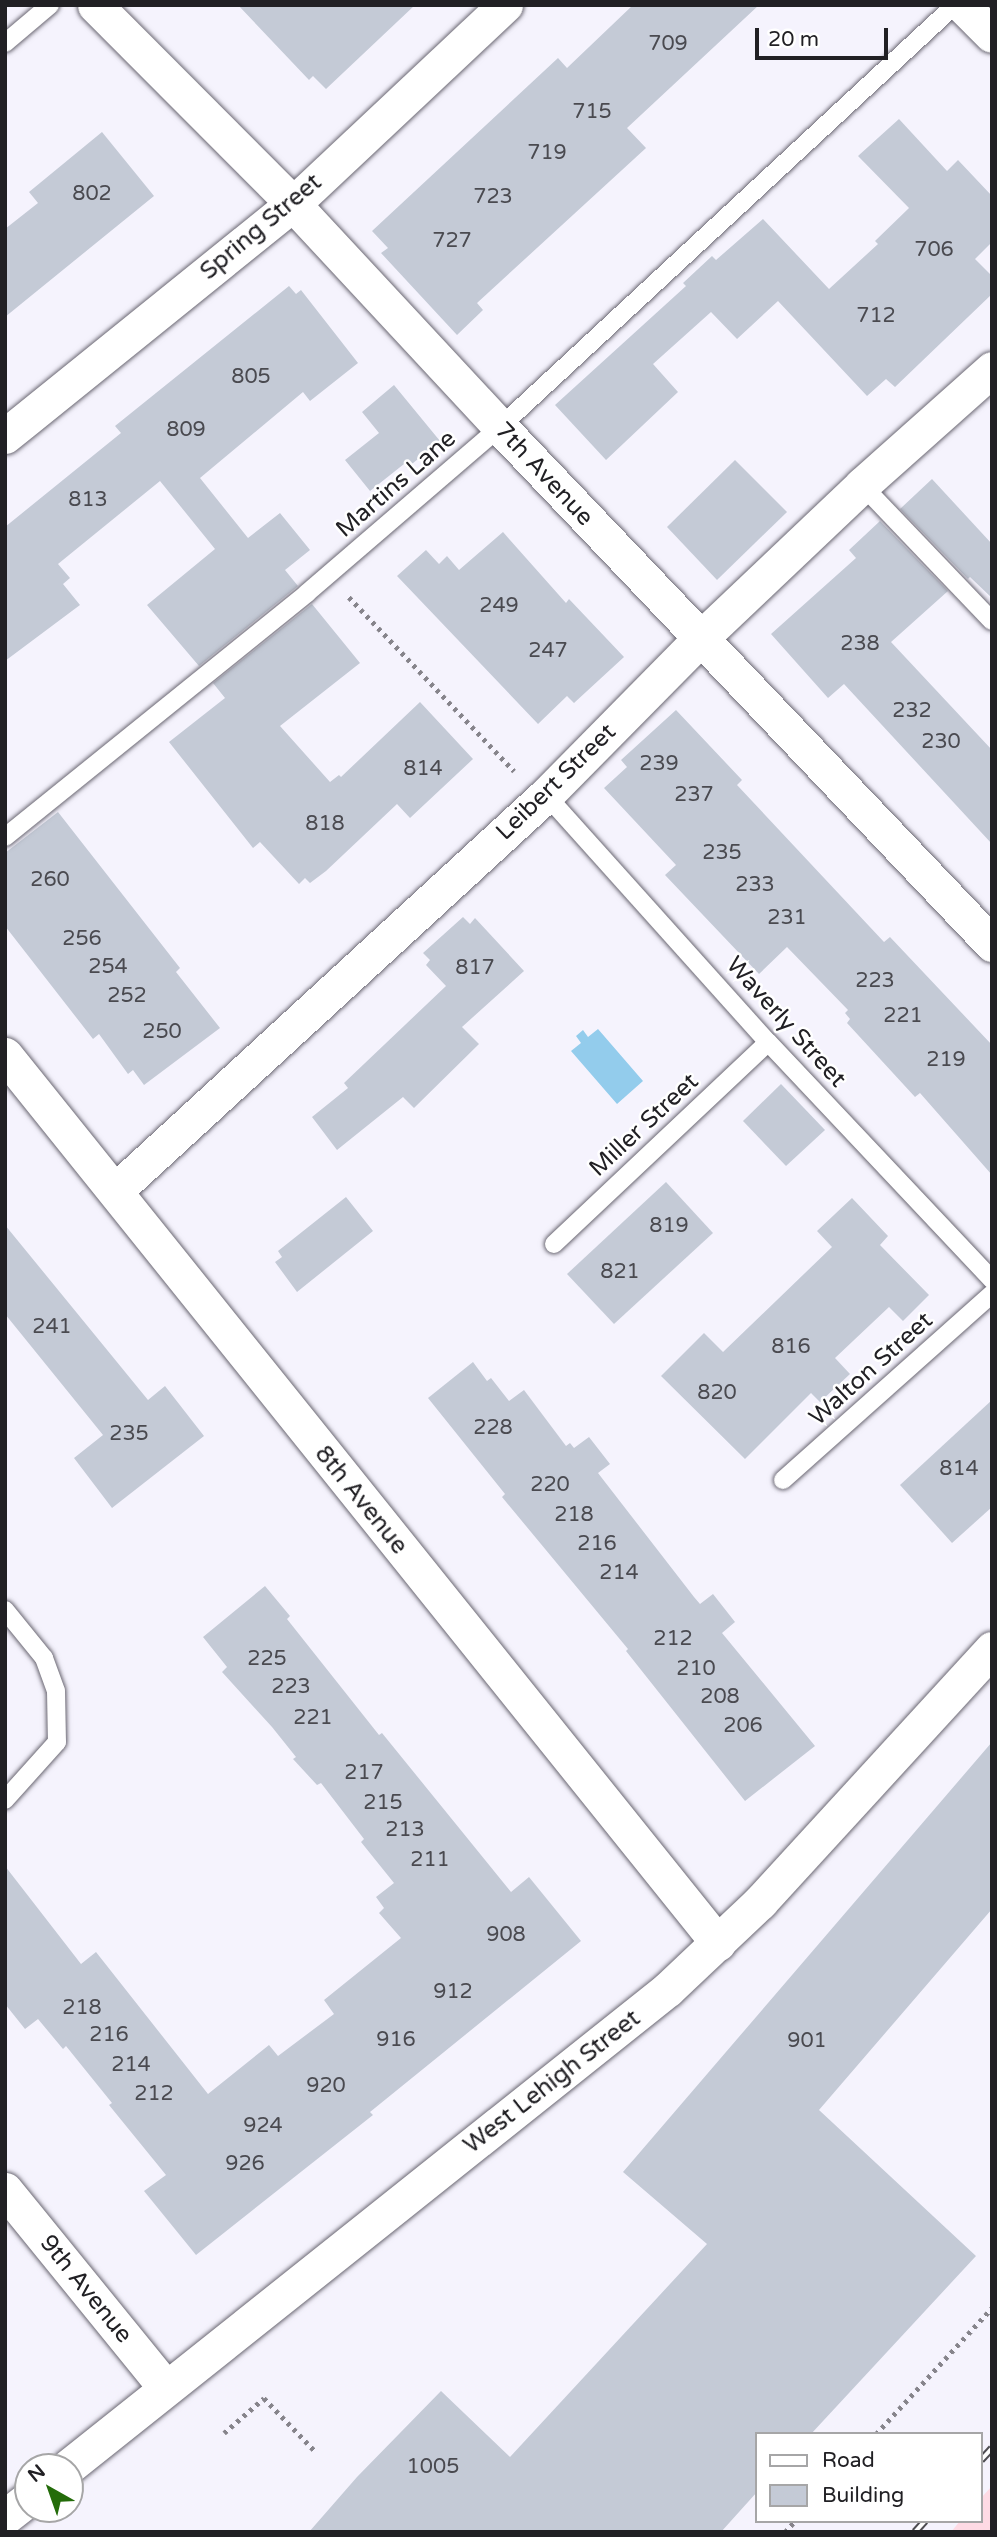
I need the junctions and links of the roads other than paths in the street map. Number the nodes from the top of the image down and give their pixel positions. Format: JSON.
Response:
{"nodes":[{"id":1,"x":50,"y":5,"type":"edge"},
{"id":2,"x":95,"y":5,"type":"edge"},
{"id":3,"x":505,"y":5,"type":"edge"},
{"id":4,"x":955,"y":5,"type":"edge"},
{"id":5,"x":962,"y":5,"type":"edge"},
{"id":6,"x":992,"y":35,"type":"edge"},
{"id":7,"x":5,"y":43,"type":"edge"},
{"id":8,"x":293,"y":204,"type":"junction"},
{"id":9,"x":992,"y":369,"type":"edge"},
{"id":10,"x":500,"y":427,"type":"junction"},
{"id":11,"x":5,"y":436,"type":"edge"},
{"id":12,"x":862,"y":485,"type":"junction"},
{"id":13,"x":992,"y":621,"type":"edge"},
{"id":14,"x":700,"y":639,"type":"junction"},
{"id":15,"x":546,"y":794,"type":"junction"},
{"id":16,"x":5,"y":837,"type":"edge"},
{"id":17,"x":992,"y":944,"type":"edge"},
{"id":18,"x":768,"y":1042,"type":"junction"},
{"id":19,"x":5,"y":1055,"type":"edge"},
{"id":20,"x":115,"y":1191,"type":"junction"},
{"id":21,"x":554,"y":1244,"type":"dead end"},
{"id":22,"x":992,"y":1280,"type":"edge"},
{"id":23,"x":992,"y":1294,"type":"edge"},
{"id":24,"x":783,"y":1480,"type":"dead end"},
{"id":25,"x":5,"y":1611,"type":"edge"},
{"id":26,"x":992,"y":1649,"type":"edge"},
{"id":27,"x":5,"y":1800,"type":"edge"},
{"id":28,"x":718,"y":1943,"type":"junction"},
{"id":29,"x":5,"y":2190,"type":"edge"},
{"id":30,"x":166,"y":2388,"type":"junction"},
{"id":31,"x":84,"y":2454,"type":"edge"}],
"edges":[{"from":1,"to":7,"type":"lane"},
{"from":2,"to":8,"type":"street","name":"7th Avenue"},
{"from":3,"to":8,"type":"street","name":"Spring Street"},
{"from":4,"to":10,"type":"lane","name":"Martins Lane"},
{"from":5,"to":6,"type":"street"},
{"from":8,"to":10,"type":"street","name":"7th Avenue"},
{"from":8,"to":11,"type":"street","name":"Spring Street"},
{"from":9,"to":12,"type":"street","name":"Leibert Street"},
{"from":10,"to":14,"type":"street","name":"7th Avenue"},
{"from":10,"to":16,"type":"lane","name":"Martins Lane"},
{"from":12,"to":13,"type":"lane"},
{"from":12,"to":14,"type":"street","name":"Leibert Street"},
{"from":14,"to":15,"type":"street","name":"Leibert Street"},
{"from":14,"to":17,"type":"street","name":"7th Avenue"},
{"from":15,"to":18,"type":"lane","name":"Waverly Street"},
{"from":15,"to":20,"type":"street","name":"Leibert Street"},
{"from":18,"to":21,"type":"lane","name":"Miller Street"},
{"from":18,"to":22,"type":"lane","name":"Waverly Street"},
{"from":19,"to":20,"type":"street","name":"8th Avenue"},
{"from":20,"to":28,"type":"street","name":"8th Avenue"},
{"from":23,"to":24,"type":"lane","name":"Walton Street"},
{"from":25,"to":27,"type":"lane"},
{"from":26,"to":28,"type":"street","name":"West Lehigh Street"},
{"from":28,"to":30,"type":"street","name":"West Lehigh Street"},
{"from":29,"to":30,"type":"street","name":"9th Avenue"},
{"from":30,"to":31,"type":"street","name":"West Lehigh Street"}]}
